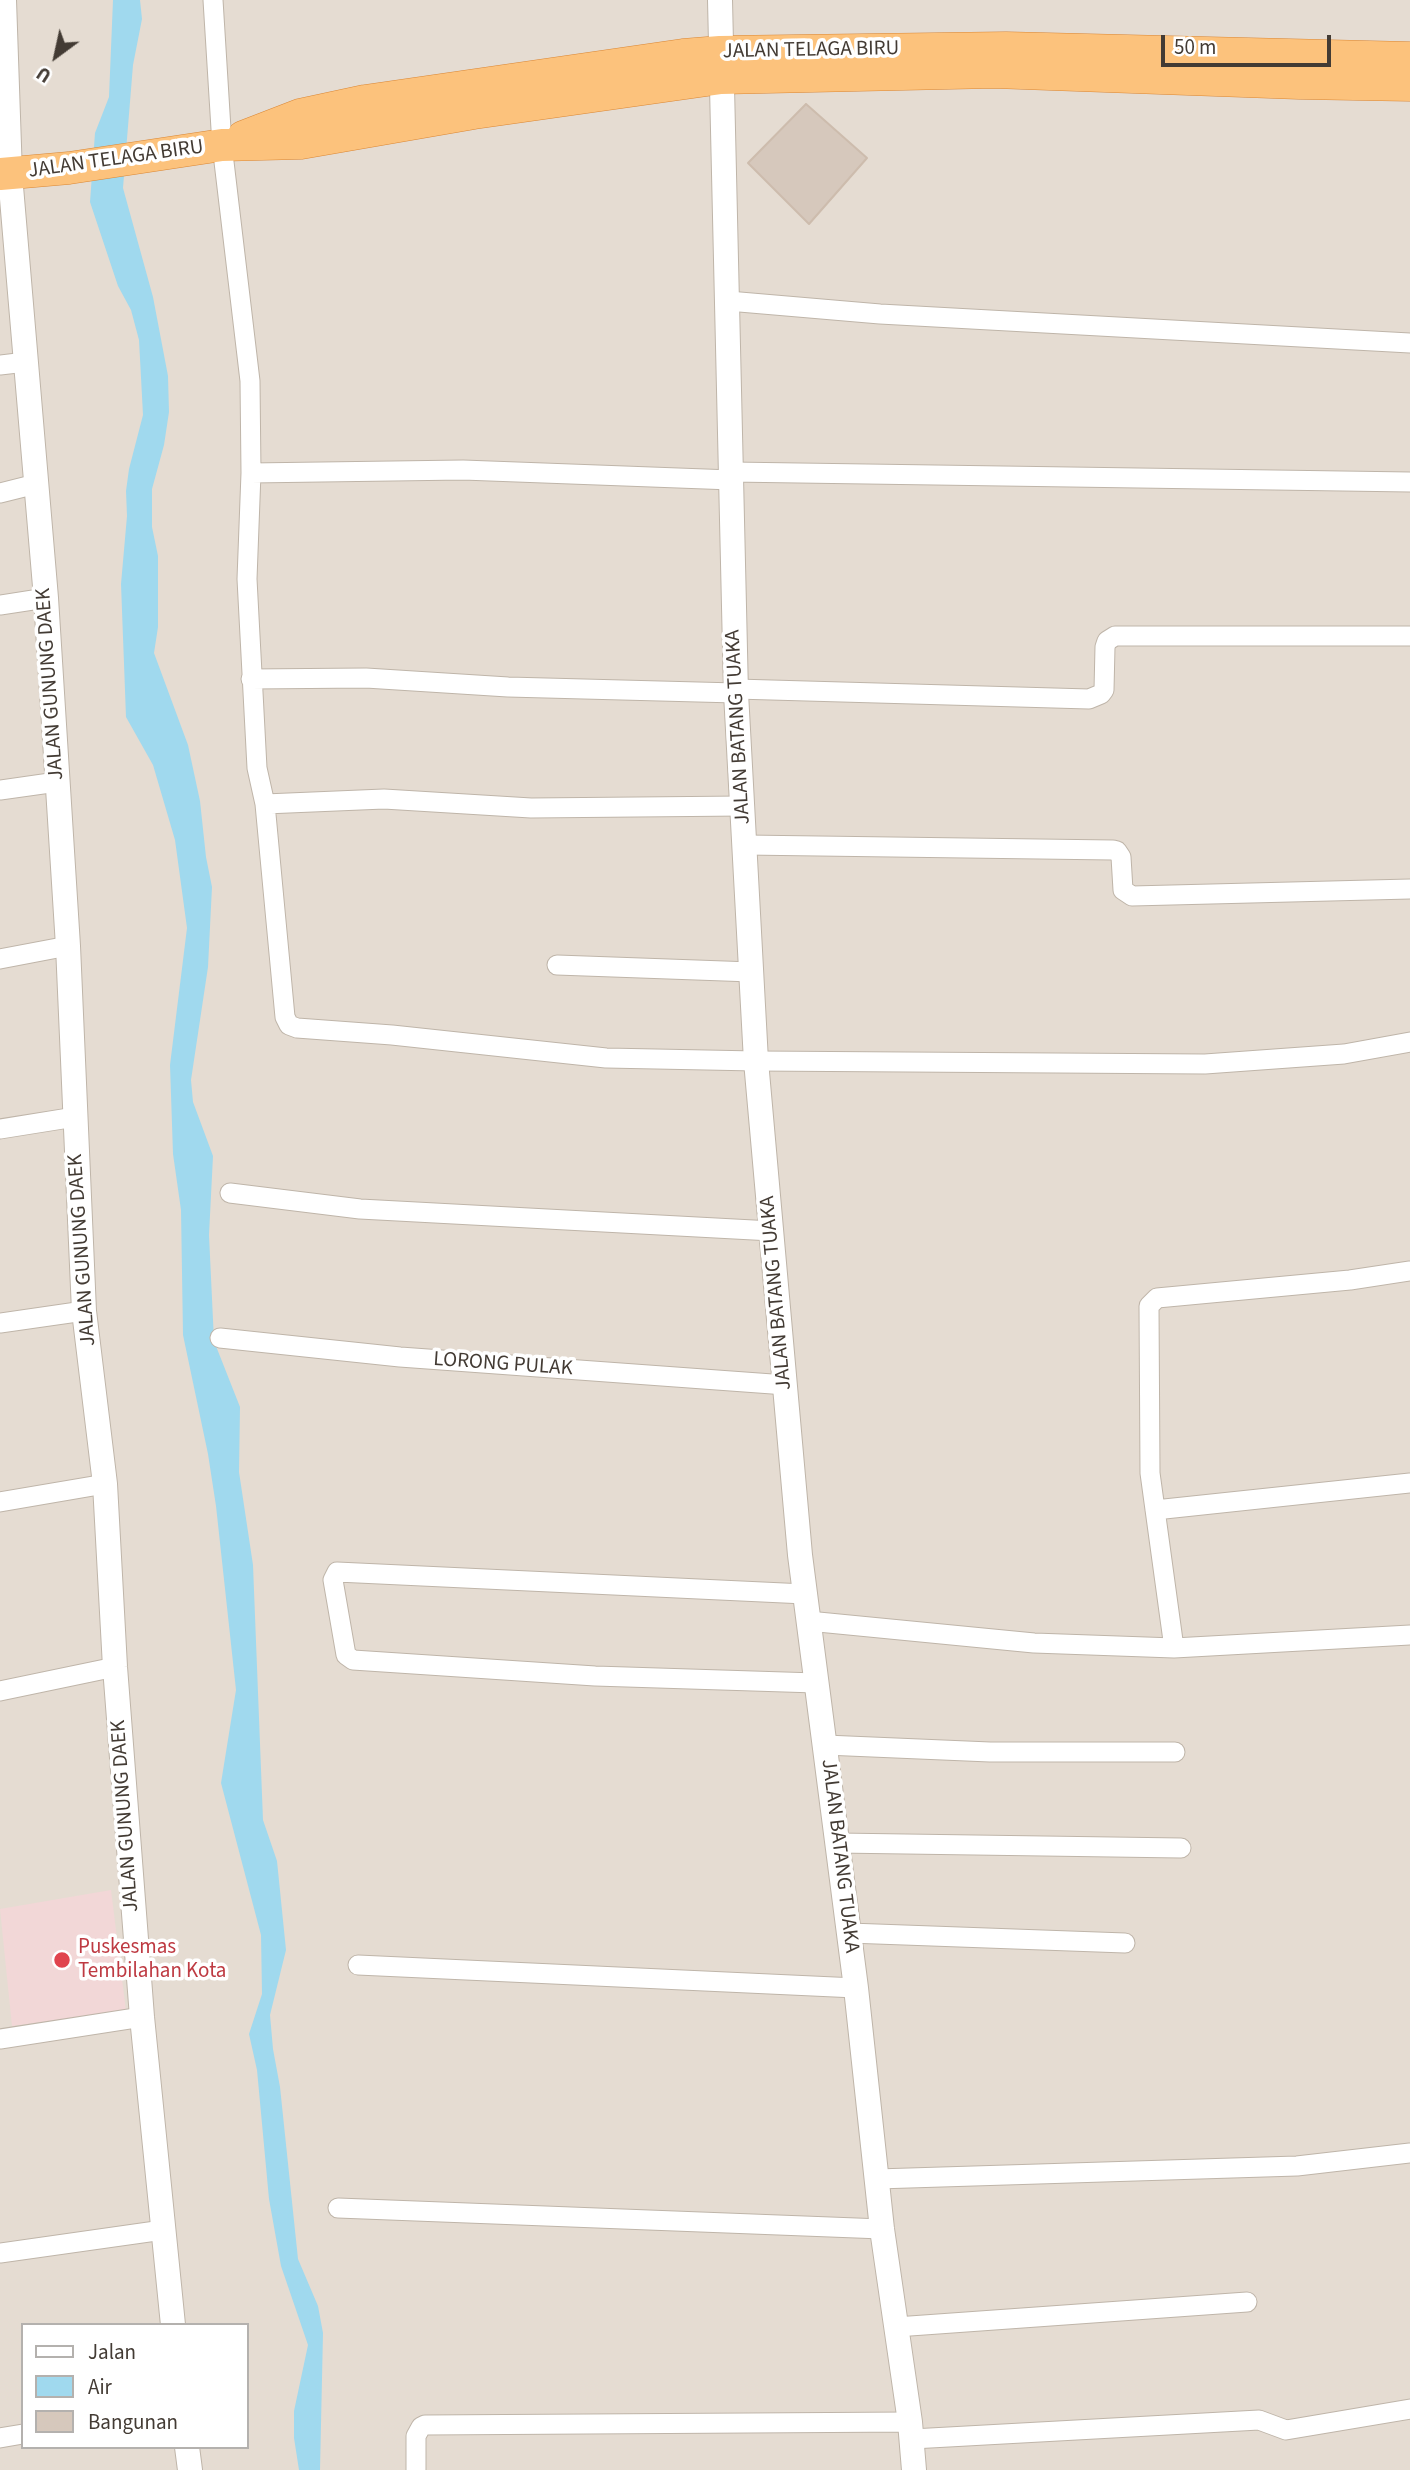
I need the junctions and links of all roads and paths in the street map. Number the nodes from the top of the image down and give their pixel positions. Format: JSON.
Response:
{"nodes":[{"id":1,"x":4,"y":0,"type":"edge"},
{"id":2,"x":213,"y":0,"type":"edge"},
{"id":3,"x":720,"y":9,"type":"edge"},
{"id":4,"x":1410,"y":58,"type":"edge"},
{"id":5,"x":720,"y":65,"type":"junction"},
{"id":6,"x":1299,"y":70,"type":"junction"},
{"id":7,"x":1410,"y":85,"type":"edge"},
{"id":8,"x":222,"y":145,"type":"junction"},
{"id":9,"x":3,"y":176,"type":"edge"},
{"id":10,"x":728,"y":301,"type":"junction"},
{"id":11,"x":1410,"y":343,"type":"edge"},
{"id":12,"x":26,"y":362,"type":"junction"},
{"id":13,"x":0,"y":365,"type":"edge"},
{"id":14,"x":251,"y":473,"type":"junction"},
{"id":15,"x":731,"y":476,"type":"junction"},
{"id":16,"x":1410,"y":482,"type":"edge"},
{"id":17,"x":36,"y":484,"type":"junction"},
{"id":18,"x":0,"y":493,"type":"edge"},
{"id":19,"x":46,"y":598,"type":"junction"},
{"id":20,"x":0,"y":605,"type":"edge"},
{"id":21,"x":1410,"y":636,"type":"edge"},
{"id":22,"x":251,"y":679,"type":"junction"},
{"id":23,"x":736,"y":691,"type":"junction"},
{"id":24,"x":57,"y":782,"type":"junction"},
{"id":25,"x":0,"y":790,"type":"edge"},
{"id":26,"x":265,"y":804,"type":"junction"},
{"id":27,"x":743,"y":806,"type":"junction"},
{"id":28,"x":745,"y":845,"type":"junction"},
{"id":29,"x":1410,"y":889,"type":"edge"},
{"id":30,"x":68,"y":946,"type":"junction"},
{"id":31,"x":0,"y":959,"type":"edge"},
{"id":32,"x":557,"y":965,"type":"dead end"},
{"id":33,"x":752,"y":972,"type":"junction"},
{"id":34,"x":1410,"y":1042,"type":"edge"},
{"id":35,"x":756,"y":1061,"type":"junction"},
{"id":36,"x":75,"y":1118,"type":"junction"},
{"id":37,"x":0,"y":1129,"type":"edge"},
{"id":38,"x":230,"y":1193,"type":"dead end"},
{"id":39,"x":772,"y":1231,"type":"junction"},
{"id":40,"x":1410,"y":1271,"type":"edge"},
{"id":41,"x":84,"y":1311,"type":"junction"},
{"id":42,"x":0,"y":1323,"type":"edge"},
{"id":43,"x":220,"y":1338,"type":"dead end"},
{"id":44,"x":786,"y":1385,"type":"junction"},
{"id":45,"x":1410,"y":1483,"type":"edge"},
{"id":46,"x":105,"y":1484,"type":"junction"},
{"id":47,"x":0,"y":1502,"type":"edge"},
{"id":48,"x":1155,"y":1510,"type":"junction"},
{"id":49,"x":805,"y":1594,"type":"junction"},
{"id":50,"x":808,"y":1621,"type":"junction"},
{"id":51,"x":1410,"y":1635,"type":"edge"},
{"id":52,"x":1174,"y":1648,"type":"junction"},
{"id":53,"x":115,"y":1667,"type":"junction"},
{"id":54,"x":816,"y":1683,"type":"junction"},
{"id":55,"x":0,"y":1691,"type":"edge"},
{"id":56,"x":825,"y":1745,"type":"junction"},
{"id":57,"x":1175,"y":1752,"type":"dead end"},
{"id":58,"x":837,"y":1843,"type":"junction"},
{"id":59,"x":1181,"y":1848,"type":"dead end"},
{"id":60,"x":849,"y":1933,"type":"junction"},
{"id":61,"x":1125,"y":1943,"type":"dead end"},
{"id":62,"x":358,"y":1965,"type":"dead end"},
{"id":63,"x":856,"y":1988,"type":"junction"},
{"id":64,"x":142,"y":2017,"type":"junction"},
{"id":65,"x":0,"y":2039,"type":"edge"},
{"id":66,"x":1410,"y":2153,"type":"edge"},
{"id":67,"x":877,"y":2179,"type":"junction"},
{"id":68,"x":338,"y":2208,"type":"dead end"},
{"id":69,"x":882,"y":2229,"type":"junction"},
{"id":70,"x":163,"y":2230,"type":"junction"},
{"id":71,"x":0,"y":2253,"type":"edge"},
{"id":72,"x":1247,"y":2302,"type":"dead end"},
{"id":73,"x":173,"y":2323,"type":"edge"},
{"id":74,"x":897,"y":2327,"type":"junction"},
{"id":75,"x":1410,"y":2409,"type":"edge"},
{"id":76,"x":911,"y":2431,"type":"junction"},
{"id":77,"x":21,"y":2434,"type":"edge"},
{"id":78,"x":0,"y":2438,"type":"edge"},
{"id":79,"x":187,"y":2449,"type":"edge"},
{"id":80,"x":190,"y":2470,"type":"edge"},
{"id":81,"x":416,"y":2470,"type":"edge"},
{"id":82,"x":914,"y":2470,"type":"edge"}],
"edges":[{"from":1,"to":9,"type":"street","name":"JALAN GUNUNG DAEK"},
{"from":2,"to":8,"type":"street"},
{"from":3,"to":5,"type":"street","name":"JALAN BATANG TUAKA"},
{"from":4,"to":6,"type":"highway","name":"JALAN TELAGA BIRU"},
{"from":5,"to":6,"type":"highway","name":"JALAN TELAGA BIRU"},
{"from":5,"to":8,"type":"highway","name":"JALAN TELAGA BIRU"},
{"from":5,"to":10,"type":"street","name":"JALAN BATANG TUAKA"},
{"from":6,"to":7,"type":"highway","name":"JALAN TELAGA BIRU"},
{"from":8,"to":9,"type":"highway","name":"JALAN TELAGA BIRU"},
{"from":8,"to":14,"type":"street"},
{"from":9,"to":12,"type":"street","name":"JALAN GUNUNG DAEK"},
{"from":10,"to":11,"type":"street"},
{"from":10,"to":15,"type":"street","name":"JALAN BATANG TUAKA"},
{"from":12,"to":13,"type":"street"},
{"from":12,"to":17,"type":"street","name":"JALAN GUNUNG DAEK"},
{"from":14,"to":15,"type":"street"},
{"from":14,"to":22,"type":"street"},
{"from":15,"to":16,"type":"street"},
{"from":15,"to":23,"type":"street","name":"JALAN BATANG TUAKA"},
{"from":17,"to":18,"type":"street"},
{"from":17,"to":19,"type":"street","name":"JALAN GUNUNG DAEK"},
{"from":19,"to":20,"type":"street"},
{"from":19,"to":24,"type":"street","name":"JALAN GUNUNG DAEK"},
{"from":21,"to":23,"type":"street"},
{"from":22,"to":23,"type":"street"},
{"from":22,"to":26,"type":"street"},
{"from":23,"to":27,"type":"street","name":"JALAN BATANG TUAKA"},
{"from":24,"to":25,"type":"street"},
{"from":24,"to":30,"type":"street","name":"JALAN GUNUNG DAEK"},
{"from":26,"to":27,"type":"street"},
{"from":26,"to":35,"type":"street"},
{"from":27,"to":28,"type":"street","name":"JALAN BATANG TUAKA"},
{"from":28,"to":29,"type":"street"},
{"from":28,"to":33,"type":"street","name":"JALAN BATANG TUAKA"},
{"from":30,"to":31,"type":"street"},
{"from":30,"to":36,"type":"street","name":"JALAN GUNUNG DAEK"},
{"from":32,"to":33,"type":"street"},
{"from":33,"to":35,"type":"street","name":"JALAN BATANG TUAKA"},
{"from":34,"to":35,"type":"street"},
{"from":35,"to":39,"type":"street","name":"JALAN BATANG TUAKA"},
{"from":36,"to":37,"type":"street"},
{"from":36,"to":41,"type":"street","name":"JALAN GUNUNG DAEK"},
{"from":38,"to":39,"type":"street"},
{"from":39,"to":44,"type":"street","name":"JALAN BATANG TUAKA"},
{"from":40,"to":48,"type":"street"},
{"from":41,"to":42,"type":"street"},
{"from":41,"to":46,"type":"street","name":"JALAN GUNUNG DAEK"},
{"from":43,"to":44,"type":"street","name":"LORONG PULAK"},
{"from":44,"to":49,"type":"street","name":"JALAN BATANG TUAKA"},
{"from":45,"to":48,"type":"street"},
{"from":46,"to":47,"type":"street"},
{"from":46,"to":53,"type":"street","name":"JALAN GUNUNG DAEK"},
{"from":48,"to":52,"type":"street"},
{"from":49,"to":50,"type":"street","name":"JALAN BATANG TUAKA"},
{"from":49,"to":54,"type":"street"},
{"from":50,"to":52,"type":"street"},
{"from":50,"to":54,"type":"street","name":"JALAN BATANG TUAKA"},
{"from":51,"to":52,"type":"street"},
{"from":53,"to":55,"type":"street"},
{"from":53,"to":64,"type":"street","name":"JALAN GUNUNG DAEK"},
{"from":54,"to":56,"type":"street","name":"JALAN BATANG TUAKA"},
{"from":56,"to":57,"type":"street"},
{"from":56,"to":58,"type":"street","name":"JALAN BATANG TUAKA"},
{"from":58,"to":59,"type":"street"},
{"from":58,"to":60,"type":"street","name":"JALAN BATANG TUAKA"},
{"from":60,"to":61,"type":"street"},
{"from":60,"to":63,"type":"street","name":"JALAN BATANG TUAKA"},
{"from":62,"to":63,"type":"street"},
{"from":63,"to":67,"type":"street","name":"JALAN BATANG TUAKA"},
{"from":64,"to":65,"type":"street"},
{"from":64,"to":70,"type":"street","name":"JALAN GUNUNG DAEK"},
{"from":66,"to":67,"type":"street"},
{"from":67,"to":69,"type":"street","name":"JALAN BATANG TUAKA"},
{"from":68,"to":69,"type":"street"},
{"from":69,"to":74,"type":"street","name":"JALAN BATANG TUAKA"},
{"from":70,"to":71,"type":"street"},
{"from":70,"to":73,"type":"street","name":"JALAN GUNUNG DAEK"},
{"from":72,"to":74,"type":"street"},
{"from":74,"to":76,"type":"street","name":"JALAN BATANG TUAKA"},
{"from":75,"to":76,"type":"street"},
{"from":76,"to":81,"type":"street"},
{"from":76,"to":82,"type":"street","name":"JALAN BATANG TUAKA"},
{"from":77,"to":78,"type":"street"},
{"from":79,"to":80,"type":"street"}]}
